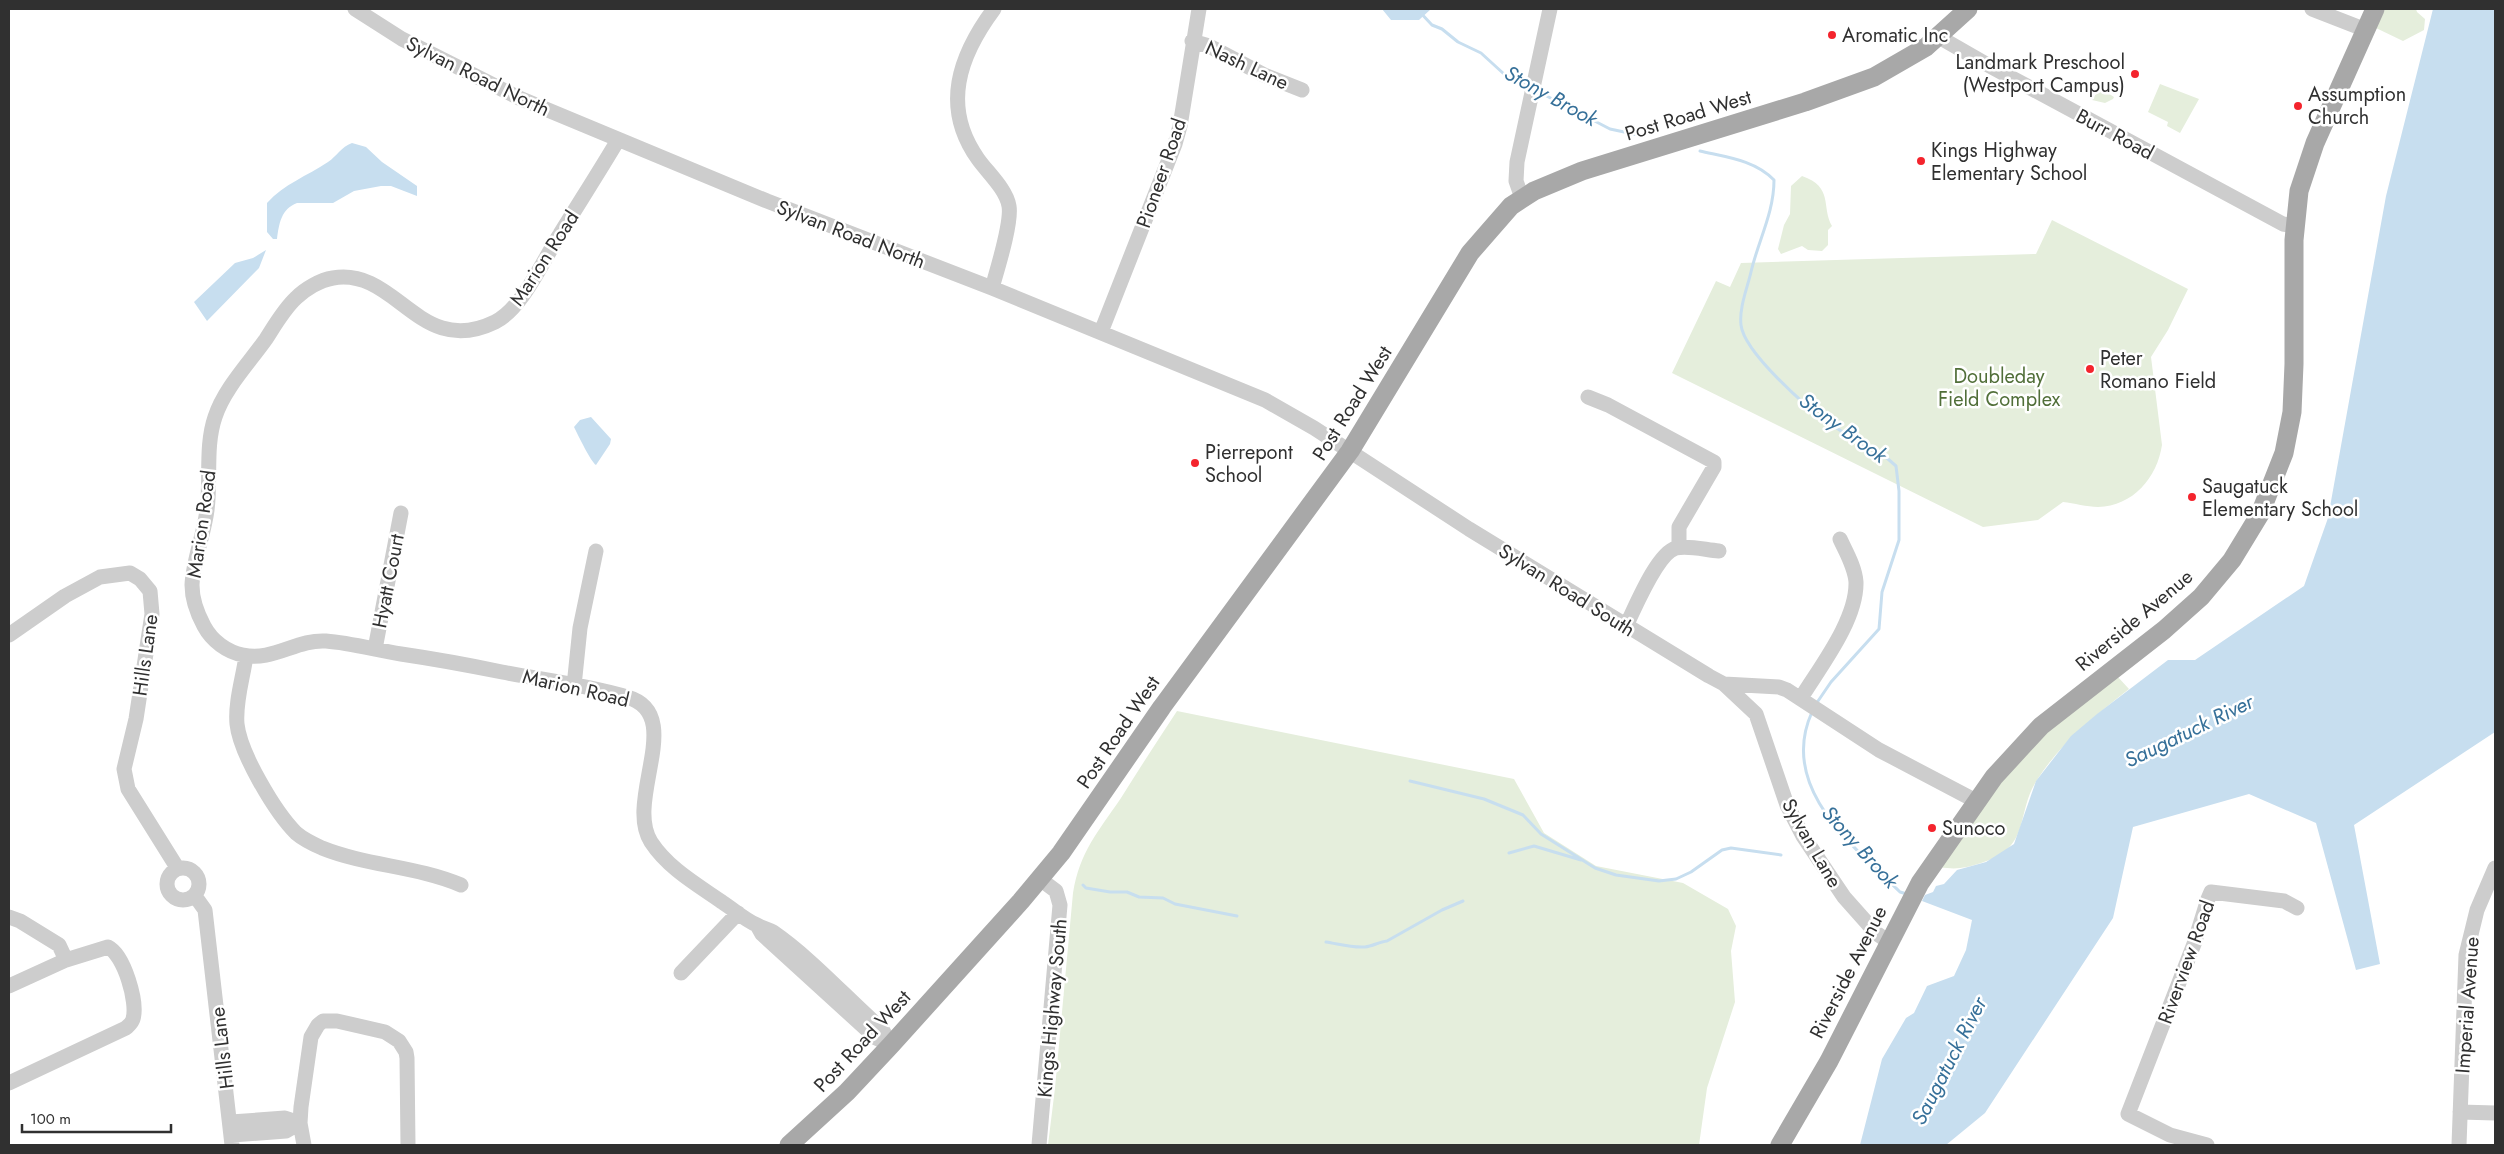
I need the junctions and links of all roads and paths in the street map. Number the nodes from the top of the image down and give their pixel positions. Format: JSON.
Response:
{"nodes":[{"id":1,"x":355,"y":9,"type":"edge"},
{"id":2,"x":994,"y":9,"type":"edge"},
{"id":3,"x":1199,"y":9,"type":"edge"},
{"id":4,"x":1550,"y":9,"type":"edge"},
{"id":5,"x":1968,"y":9,"type":"edge"},
{"id":6,"x":2312,"y":9,"type":"edge"},
{"id":7,"x":2375,"y":9,"type":"edge"},
{"id":8,"x":2366,"y":30,"type":"junction"},
{"id":9,"x":1940,"y":37,"type":"junction"},
{"id":10,"x":1192,"y":41,"type":"junction"},
{"id":11,"x":1302,"y":90,"type":"dead end"},
{"id":12,"x":618,"y":140,"type":"junction"},
{"id":13,"x":1522,"y":198,"type":"junction"},
{"id":14,"x":2294,"y":226,"type":"junction"},
{"id":15,"x":992,"y":288,"type":"junction"},
{"id":16,"x":1101,"y":332,"type":"junction"},
{"id":17,"x":1588,"y":397,"type":"dead end"},
{"id":18,"x":1350,"y":451,"type":"junction"},
{"id":19,"x":401,"y":513,"type":"dead end"},
{"id":20,"x":1840,"y":539,"type":"dead end"},
{"id":21,"x":1679,"y":547,"type":"junction"},
{"id":22,"x":596,"y":551,"type":"dead end"},
{"id":23,"x":1719,"y":551,"type":"dead end"},
{"id":24,"x":1626,"y":626,"type":"junction"},
{"id":25,"x":9,"y":635,"type":"edge"},
{"id":26,"x":375,"y":649,"type":"junction"},
{"id":27,"x":246,"y":656,"type":"junction"},
{"id":28,"x":1724,"y":684,"type":"junction"},
{"id":29,"x":574,"y":686,"type":"junction"},
{"id":30,"x":1805,"y":701,"type":"junction"},
{"id":31,"x":1756,"y":714,"type":"junction"},
{"id":32,"x":1976,"y":801,"type":"junction"},
{"id":33,"x":2495,"y":868,"type":"edge"},
{"id":34,"x":178,"y":869,"type":"junction"},
{"id":35,"x":1040,"y":879,"type":"junction"},
{"id":36,"x":461,"y":885,"type":"dead end"},
{"id":37,"x":195,"y":896,"type":"junction"},
{"id":38,"x":2297,"y":908,"type":"dead end"},
{"id":39,"x":738,"y":913,"type":"junction"},
{"id":40,"x":9,"y":917,"type":"edge"},
{"id":41,"x":1888,"y":942,"type":"junction"},
{"id":42,"x":66,"y":960,"type":"junction"},
{"id":43,"x":680,"y":974,"type":"dead end"},
{"id":44,"x":9,"y":986,"type":"edge"},
{"id":45,"x":891,"y":1045,"type":"junction"},
{"id":46,"x":9,"y":1083,"type":"edge"},
{"id":47,"x":2460,"y":1112,"type":"junction"},
{"id":48,"x":2495,"y":1113,"type":"edge"},
{"id":49,"x":300,"y":1123,"type":"junction"},
{"id":50,"x":232,"y":1134,"type":"edge"},
{"id":51,"x":304,"y":1145,"type":"edge"},
{"id":52,"x":408,"y":1145,"type":"edge"},
{"id":53,"x":789,"y":1145,"type":"edge"},
{"id":54,"x":1039,"y":1145,"type":"edge"},
{"id":55,"x":1780,"y":1145,"type":"edge"},
{"id":56,"x":2207,"y":1145,"type":"edge"},
{"id":57,"x":2459,"y":1145,"type":"edge"}],
"edges":[{"from":1,"to":12,"type":"street","name":"Sylvan Road North"},
{"from":2,"to":15,"type":"street"},
{"from":3,"to":10,"type":"street","name":"Pioneer Road"},
{"from":4,"to":13,"type":"street"},
{"from":5,"to":9,"type":"main road","name":"Post Road West"},
{"from":6,"to":8,"type":"street"},
{"from":7,"to":8,"type":"main road","name":"Riverside Avenue"},
{"from":8,"to":14,"type":"main road","name":"Riverside Avenue"},
{"from":9,"to":13,"type":"main road","name":"Post Road West"},
{"from":9,"to":14,"type":"street","name":"Burr Road"},
{"from":10,"to":11,"type":"street","name":"Nash Lane"},
{"from":10,"to":16,"type":"street","name":"Pioneer Road"},
{"from":12,"to":15,"type":"street","name":"Sylvan Road North"},
{"from":12,"to":27,"type":"street","name":"Marion Road"},
{"from":13,"to":18,"type":"main road","name":"Post Road West"},
{"from":14,"to":32,"type":"main road","name":"Riverside Avenue"},
{"from":15,"to":16,"type":"street","name":"Sylvan Road North"},
{"from":16,"to":18,"type":"street","name":"Sylvan Road North"},
{"from":17,"to":21,"type":"street"},
{"from":18,"to":24,"type":"street","name":"Sylvan Road South"},
{"from":18,"to":35,"type":"main road","name":"Post Road West"},
{"from":19,"to":26,"type":"street","name":"Hyatt Court"},
{"from":20,"to":30,"type":"street"},
{"from":21,"to":23,"type":"street"},
{"from":21,"to":24,"type":"street"},
{"from":22,"to":29,"type":"street"},
{"from":24,"to":28,"type":"street","name":"Sylvan Road South"},
{"from":25,"to":34,"type":"street","name":"Hills Lane"},
{"from":26,"to":27,"type":"street","name":"Marion Road"},
{"from":26,"to":29,"type":"street","name":"Marion Road"},
{"from":27,"to":36,"type":"street"},
{"from":28,"to":30,"type":"street","name":"Sylvan Road South"},
{"from":28,"to":31,"type":"street","name":"Sylvan Lane"},
{"from":29,"to":39,"type":"street","name":"Marion Road"},
{"from":30,"to":31,"type":"street","name":"Sylvan Road South"},
{"from":30,"to":32,"type":"street","name":"Sylvan Road South"},
{"from":31,"to":41,"type":"street","name":"Sylvan Lane"},
{"from":32,"to":41,"type":"main road","name":"Riverside Avenue"},
{"from":33,"to":47,"type":"street","name":"Imperial Avenue"},
{"from":34,"to":37,"type":"street","name":"Hills Lane"},
{"from":34,"to":37,"type":"street"},
{"from":35,"to":45,"type":"main road","name":"Post Road West"},
{"from":35,"to":54,"type":"street","name":"Kings Highway South"},
{"from":37,"to":50,"type":"street","name":"Hills Lane"},
{"from":38,"to":56,"type":"street","name":"Riverview Road"},
{"from":39,"to":43,"type":"street"},
{"from":39,"to":45,"type":"street","name":"Marion Road"},
{"from":40,"to":42,"type":"street"},
{"from":41,"to":55,"type":"main road","name":"Riverside Avenue"},
{"from":42,"to":44,"type":"street"},
{"from":42,"to":46,"type":"street"},
{"from":45,"to":53,"type":"main road","name":"Post Road West"},
{"from":47,"to":48,"type":"street"},
{"from":47,"to":57,"type":"street","name":"Imperial Avenue"},
{"from":49,"to":50,"type":"street"},
{"from":49,"to":51,"type":"street"},
{"from":49,"to":52,"type":"street"}]}
